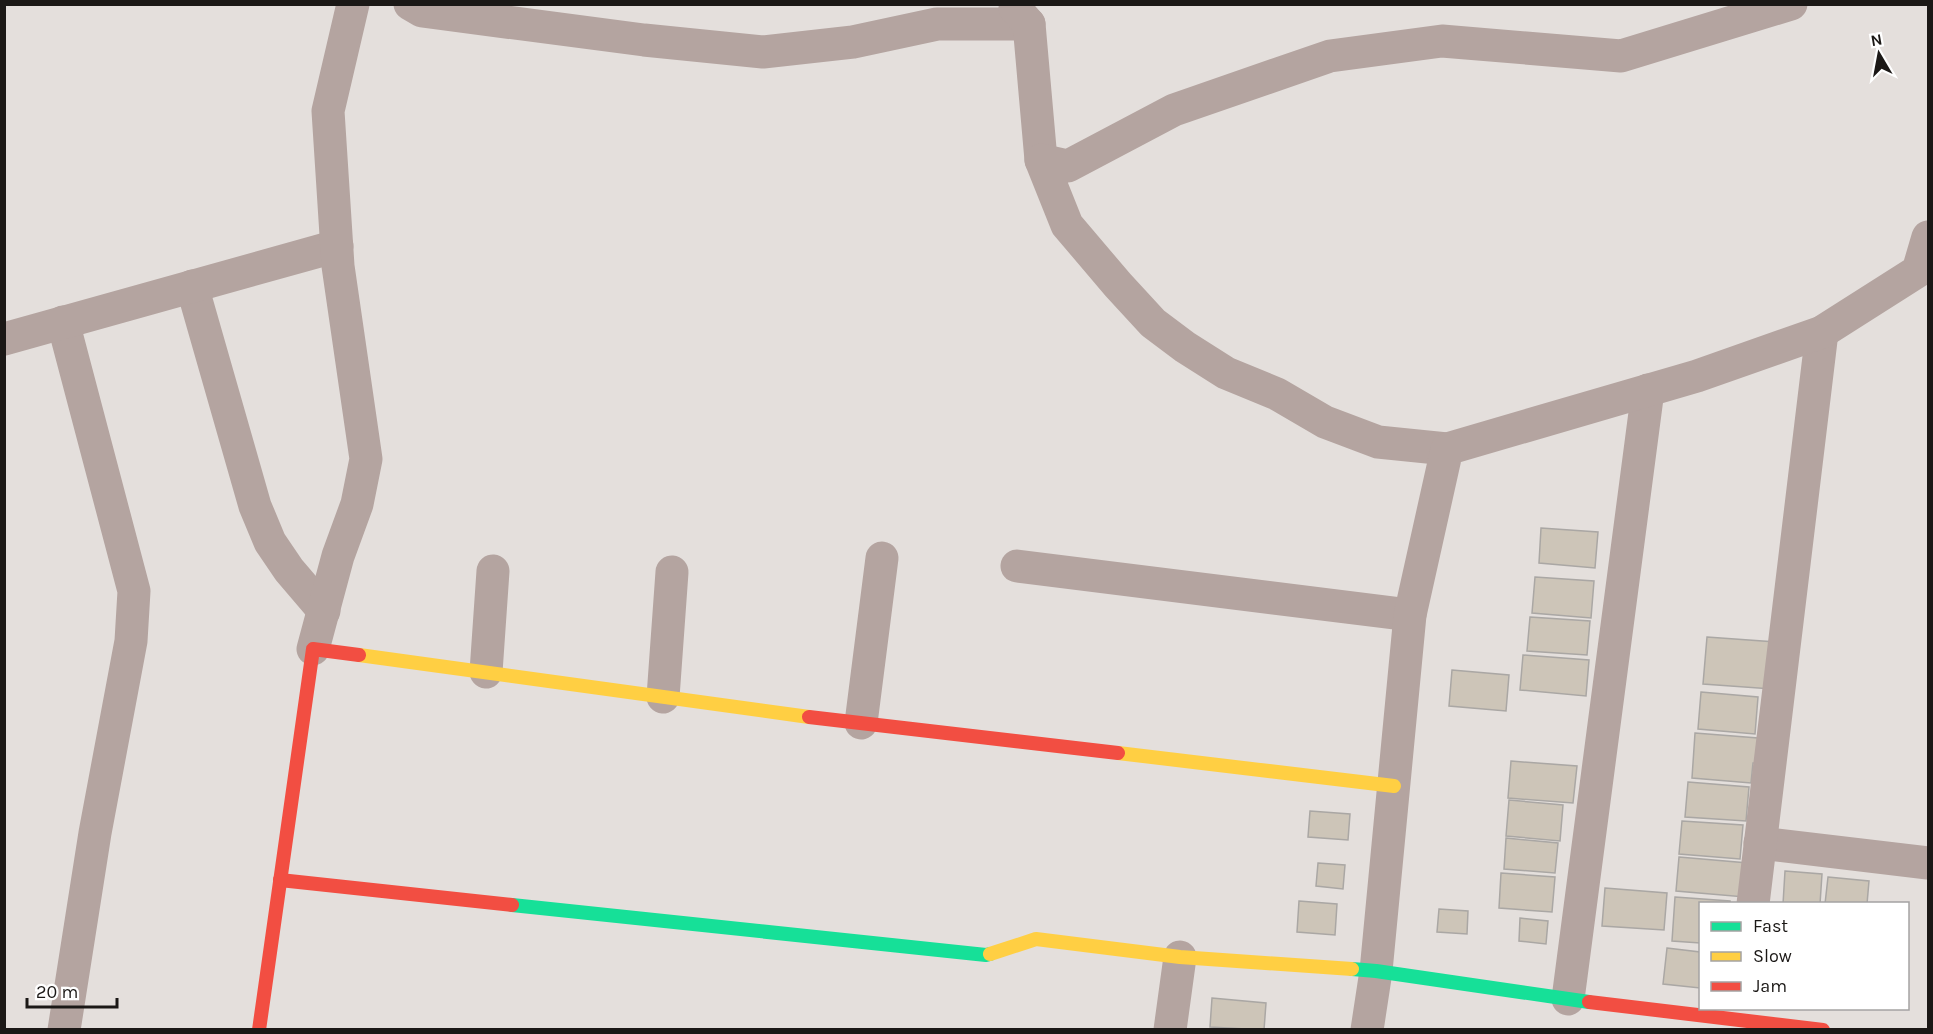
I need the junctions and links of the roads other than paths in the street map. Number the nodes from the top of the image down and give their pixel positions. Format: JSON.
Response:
{"nodes":[{"id":1,"x":352,"y":4,"type":"edge"},
{"id":2,"x":410,"y":4,"type":"edge"},
{"id":3,"x":1791,"y":4,"type":"edge"},
{"id":4,"x":1021,"y":14,"type":"edge"},
{"id":5,"x":1041,"y":160,"type":"junction"},
{"id":6,"x":1929,"y":237,"type":"edge"},
{"id":7,"x":337,"y":246,"type":"junction"},
{"id":8,"x":192,"y":286,"type":"junction"},
{"id":9,"x":63,"y":322,"type":"junction"},
{"id":10,"x":1822,"y":332,"type":"junction"},
{"id":11,"x":4,"y":339,"type":"edge"},
{"id":12,"x":1648,"y":390,"type":"junction"},
{"id":13,"x":1448,"y":449,"type":"junction"},
{"id":14,"x":882,"y":558,"type":"dead end"},
{"id":15,"x":1017,"y":566,"type":"dead end"},
{"id":16,"x":493,"y":571,"type":"dead end"},
{"id":17,"x":672,"y":572,"type":"dead end"},
{"id":18,"x":324,"y":610,"type":"junction"},
{"id":19,"x":1410,"y":615,"type":"junction"},
{"id":20,"x":313,"y":649,"type":"junction"},
{"id":21,"x":486,"y":672,"type":"junction"},
{"id":22,"x":663,"y":697,"type":"junction"},
{"id":23,"x":861,"y":723,"type":"junction"},
{"id":24,"x":1394,"y":786,"type":"junction"},
{"id":25,"x":1760,"y":843,"type":"junction"},
{"id":26,"x":1928,"y":862,"type":"edge"},
{"id":27,"x":280,"y":880,"type":"junction"},
{"id":28,"x":1753,"y":902,"type":"edge"},
{"id":29,"x":1180,"y":957,"type":"junction"},
{"id":30,"x":1376,"y":971,"type":"junction"},
{"id":31,"x":1568,"y":999,"type":"junction"},
{"id":32,"x":1740,"y":1015,"type":"edge"},
{"id":33,"x":64,"y":1029,"type":"edge"},
{"id":34,"x":259,"y":1029,"type":"edge"},
{"id":35,"x":1170,"y":1029,"type":"edge"},
{"id":36,"x":1367,"y":1029,"type":"edge"},
{"id":37,"x":1823,"y":1029,"type":"edge"}],
"edges":[{"from":1,"to":7,"type":"street"},
{"from":2,"to":4,"type":"street"},
{"from":3,"to":5,"type":"street"},
{"from":4,"to":5,"type":"street"},
{"from":5,"to":13,"type":"street"},
{"from":6,"to":10,"type":"street"},
{"from":7,"to":8,"type":"street"},
{"from":7,"to":18,"type":"street"},
{"from":8,"to":9,"type":"street"},
{"from":8,"to":18,"type":"street"},
{"from":9,"to":11,"type":"street"},
{"from":9,"to":33,"type":"street"},
{"from":10,"to":12,"type":"street"},
{"from":10,"to":25,"type":"street"},
{"from":12,"to":13,"type":"street"},
{"from":12,"to":31,"type":"street"},
{"from":13,"to":19,"type":"street"},
{"from":14,"to":23,"type":"street"},
{"from":15,"to":19,"type":"street"},
{"from":16,"to":21,"type":"street"},
{"from":17,"to":22,"type":"street"},
{"from":18,"to":20,"type":"street"},
{"from":19,"to":24,"type":"street"},
{"from":20,"to":21,"type":"street"},
{"from":20,"to":27,"type":"street"},
{"from":21,"to":22,"type":"street"},
{"from":22,"to":23,"type":"street"},
{"from":23,"to":24,"type":"street"},
{"from":24,"to":30,"type":"street"},
{"from":25,"to":26,"type":"street"},
{"from":25,"to":28,"type":"street"},
{"from":27,"to":29,"type":"street"},
{"from":27,"to":34,"type":"street"},
{"from":29,"to":30,"type":"street"},
{"from":29,"to":35,"type":"street"},
{"from":30,"to":31,"type":"street"},
{"from":30,"to":36,"type":"street"},
{"from":31,"to":32,"type":"street"},
{"from":32,"to":37,"type":"street"}]}
